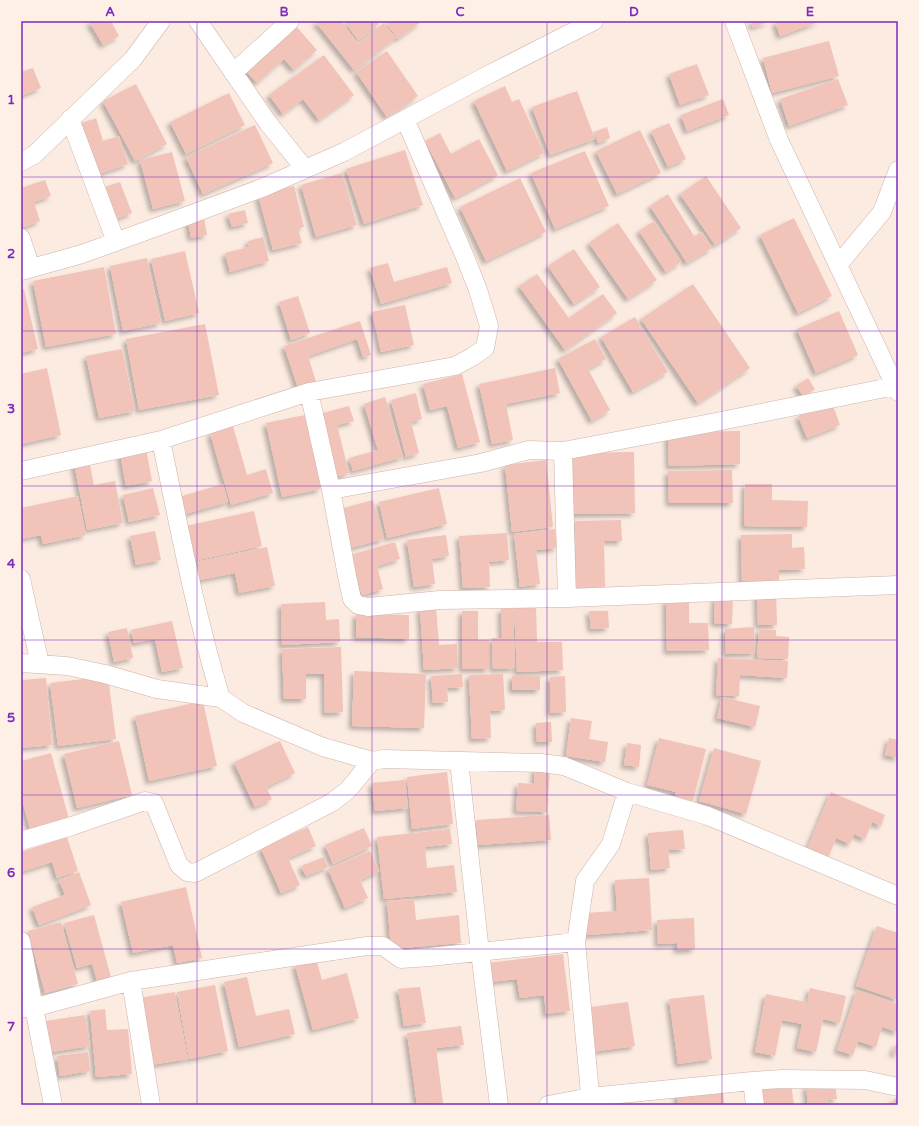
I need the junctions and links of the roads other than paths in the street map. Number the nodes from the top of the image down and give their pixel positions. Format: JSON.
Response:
{"nodes":[{"id":1,"x":161,"y":21,"type":"edge"},
{"id":2,"x":198,"y":21,"type":"edge"},
{"id":3,"x":290,"y":21,"type":"edge"},
{"id":4,"x":594,"y":21,"type":"edge"},
{"id":5,"x":734,"y":21,"type":"edge"},
{"id":6,"x":233,"y":73,"type":"junction"},
{"id":7,"x":70,"y":119,"type":"junction"},
{"id":8,"x":405,"y":119,"type":"junction"},
{"id":9,"x":21,"y":162,"type":"edge"},
{"id":10,"x":305,"y":169,"type":"junction"},
{"id":11,"x":898,"y":170,"type":"edge"},
{"id":12,"x":21,"y":238,"type":"edge"},
{"id":13,"x":116,"y":242,"type":"junction"},
{"id":14,"x":838,"y":265,"type":"junction"},
{"id":15,"x":26,"y":270,"type":"edge"},
{"id":16,"x":896,"y":389,"type":"edge"},
{"id":17,"x":309,"y":392,"type":"junction"},
{"id":18,"x":161,"y":440,"type":"junction"},
{"id":19,"x":563,"y":451,"type":"junction"},
{"id":20,"x":21,"y":471,"type":"edge"},
{"id":21,"x":331,"y":490,"type":"junction"},
{"id":22,"x":21,"y":579,"type":"edge"},
{"id":23,"x":898,"y":585,"type":"edge"},
{"id":24,"x":567,"y":598,"type":"junction"},
{"id":25,"x":21,"y":663,"type":"edge"},
{"id":26,"x":40,"y":664,"type":"junction"},
{"id":27,"x":221,"y":698,"type":"junction"},
{"id":28,"x":372,"y":761,"type":"junction"},
{"id":29,"x":459,"y":761,"type":"junction"},
{"id":30,"x":627,"y":792,"type":"junction"},
{"id":31,"x":21,"y":841,"type":"edge"},
{"id":32,"x":898,"y":896,"type":"edge"},
{"id":33,"x":21,"y":941,"type":"edge"},
{"id":34,"x":576,"y":942,"type":"junction"},
{"id":35,"x":480,"y":952,"type":"junction"},
{"id":36,"x":131,"y":981,"type":"junction"},
{"id":37,"x":27,"y":1008,"type":"edge"},
{"id":38,"x":752,"y":1081,"type":"junction"},
{"id":39,"x":898,"y":1087,"type":"edge"},
{"id":40,"x":590,"y":1101,"type":"edge"},
{"id":41,"x":53,"y":1105,"type":"edge"},
{"id":42,"x":151,"y":1105,"type":"edge"},
{"id":43,"x":499,"y":1105,"type":"edge"},
{"id":44,"x":548,"y":1105,"type":"edge"},
{"id":45,"x":755,"y":1105,"type":"edge"}],
"edges":[{"from":1,"to":7,"type":"street"},
{"from":2,"to":6,"type":"street"},
{"from":3,"to":6,"type":"street"},
{"from":4,"to":8,"type":"street"},
{"from":5,"to":14,"type":"street"},
{"from":6,"to":10,"type":"street"},
{"from":7,"to":9,"type":"street"},
{"from":7,"to":13,"type":"street"},
{"from":8,"to":10,"type":"street"},
{"from":8,"to":17,"type":"street"},
{"from":10,"to":13,"type":"street"},
{"from":11,"to":14,"type":"street"},
{"from":12,"to":15,"type":"street"},
{"from":13,"to":15,"type":"street"},
{"from":14,"to":16,"type":"street"},
{"from":16,"to":19,"type":"street"},
{"from":17,"to":18,"type":"street"},
{"from":17,"to":21,"type":"street"},
{"from":18,"to":20,"type":"street"},
{"from":18,"to":27,"type":"street"},
{"from":19,"to":21,"type":"street"},
{"from":19,"to":24,"type":"street"},
{"from":21,"to":24,"type":"street"},
{"from":22,"to":26,"type":"street"},
{"from":23,"to":24,"type":"street"},
{"from":25,"to":26,"type":"street"},
{"from":26,"to":27,"type":"street"},
{"from":27,"to":28,"type":"street"},
{"from":28,"to":29,"type":"street"},
{"from":28,"to":31,"type":"street"},
{"from":29,"to":30,"type":"street"},
{"from":29,"to":35,"type":"street"},
{"from":30,"to":32,"type":"street"},
{"from":30,"to":34,"type":"street"},
{"from":33,"to":37,"type":"street"},
{"from":34,"to":35,"type":"street"},
{"from":34,"to":40,"type":"street"},
{"from":35,"to":36,"type":"street"},
{"from":35,"to":43,"type":"street"},
{"from":36,"to":37,"type":"street"},
{"from":36,"to":42,"type":"street"},
{"from":37,"to":41,"type":"street"},
{"from":38,"to":39,"type":"street"},
{"from":38,"to":40,"type":"street"},
{"from":38,"to":45,"type":"street"},
{"from":40,"to":44,"type":"street"}]}
